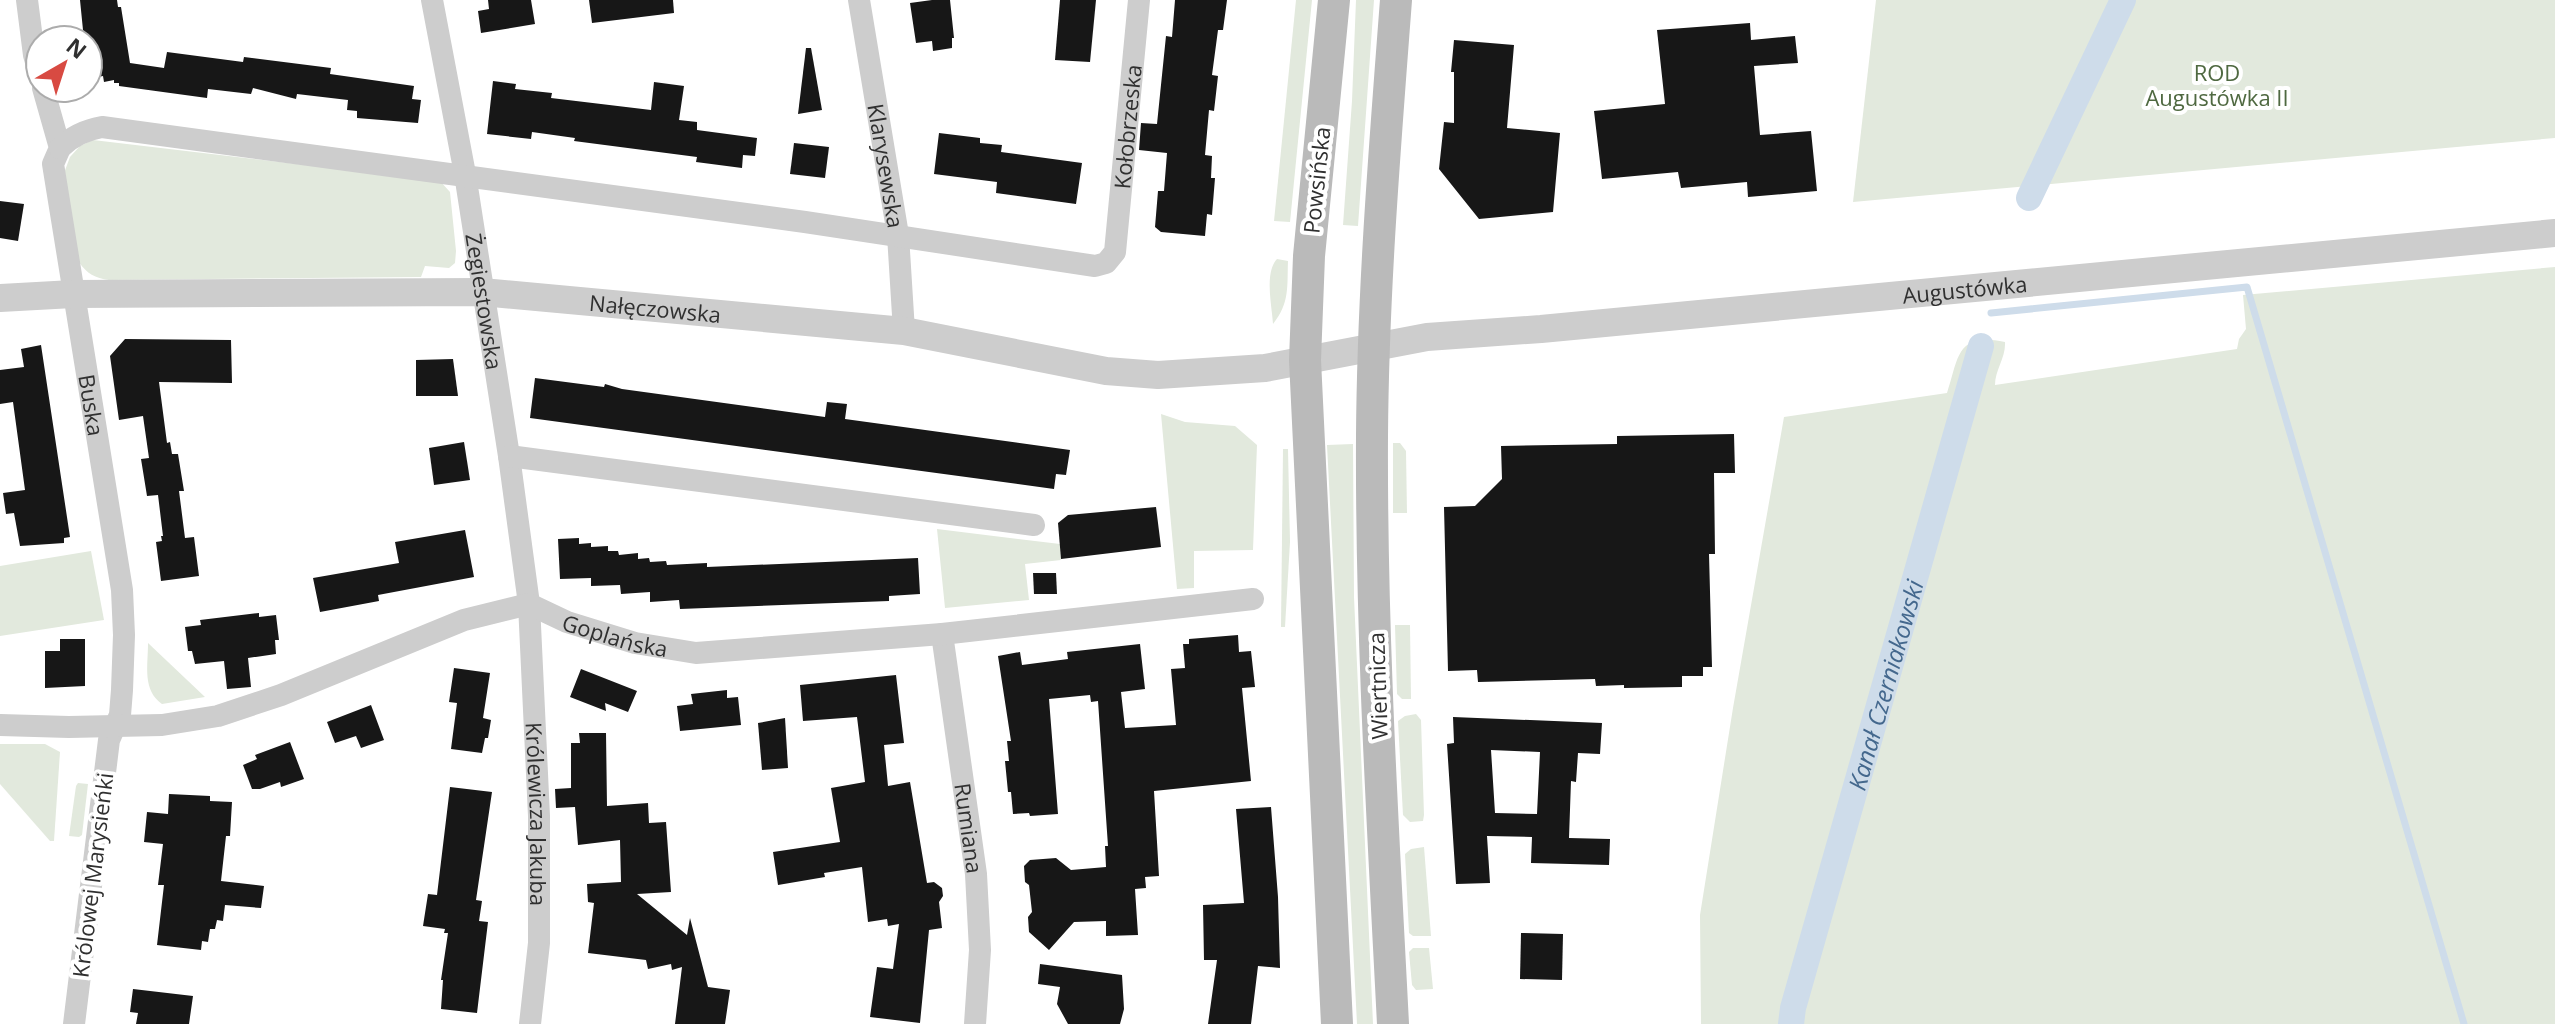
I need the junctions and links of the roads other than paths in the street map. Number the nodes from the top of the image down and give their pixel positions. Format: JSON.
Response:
{"nodes":[{"id":1,"x":27,"y":0,"type":"edge"},
{"id":2,"x":432,"y":0,"type":"edge"},
{"id":3,"x":859,"y":0,"type":"edge"},
{"id":4,"x":1139,"y":0,"type":"edge"},
{"id":5,"x":1334,"y":0,"type":"edge"},
{"id":6,"x":1396,"y":0,"type":"edge"},
{"id":7,"x":30,"y":24,"type":"edge"},
{"id":8,"x":48,"y":104,"type":"edge"},
{"id":9,"x":60,"y":148,"type":"junction"},
{"id":10,"x":465,"y":174,"type":"junction"},
{"id":11,"x":2555,"y":233,"type":"edge"},
{"id":12,"x":898,"y":235,"type":"junction"},
{"id":13,"x":482,"y":292,"type":"junction"},
{"id":14,"x":73,"y":294,"type":"junction"},
{"id":15,"x":0,"y":298,"type":"edge"},
{"id":16,"x":904,"y":331,"type":"junction"},
{"id":17,"x":1374,"y":347,"type":"junction"},
{"id":18,"x":1305,"y":360,"type":"junction"},
{"id":19,"x":509,"y":456,"type":"junction"},
{"id":20,"x":1034,"y":525,"type":"dead end"},
{"id":21,"x":1253,"y":599,"type":"dead end"},
{"id":22,"x":529,"y":604,"type":"junction"},
{"id":23,"x":942,"y":634,"type":"junction"},
{"id":24,"x":0,"y":725,"type":"edge"},
{"id":25,"x":115,"y":726,"type":"junction"},
{"id":26,"x":74,"y":1024,"type":"edge"},
{"id":27,"x":530,"y":1024,"type":"edge"},
{"id":28,"x":975,"y":1024,"type":"edge"},
{"id":29,"x":1337,"y":1024,"type":"edge"},
{"id":30,"x":1393,"y":1024,"type":"edge"}],
"edges":[{"from":1,"to":7,"type":"street"},
{"from":2,"to":10,"type":"street","name":"Żegiestowska"},
{"from":3,"to":12,"type":"street","name":"Klarysewska"},
{"from":4,"to":12,"type":"street","name":"Kołobrzeska"},
{"from":5,"to":18,"type":"main road","name":"Powsińska"},
{"from":6,"to":17,"type":"main road"},
{"from":8,"to":9,"type":"street","name":"Buska"},
{"from":9,"to":10,"type":"street"},
{"from":9,"to":14,"type":"street","name":"Buska"},
{"from":10,"to":12,"type":"street"},
{"from":10,"to":13,"type":"street","name":"Żegiestowska"},
{"from":11,"to":17,"type":"street","name":"Augustówka"},
{"from":12,"to":16,"type":"street","name":"Klarysewska"},
{"from":13,"to":14,"type":"street","name":"Nałęczowska"},
{"from":13,"to":16,"type":"street","name":"Nałęczowska"},
{"from":13,"to":19,"type":"street","name":"Żegiestowska"},
{"from":14,"to":15,"type":"street","name":"Nałęczowska"},
{"from":14,"to":25,"type":"street","name":"Buska"},
{"from":16,"to":18,"type":"street","name":"Nałęczowska"},
{"from":17,"to":18,"type":"street","name":"Augustówka"},
{"from":17,"to":30,"type":"main road","name":"Wiertnicza"},
{"from":18,"to":29,"type":"main road"},
{"from":19,"to":20,"type":"street"},
{"from":19,"to":22,"type":"street","name":"Żegiestowska"},
{"from":21,"to":23,"type":"street","name":"Goplańska"},
{"from":22,"to":23,"type":"street","name":"Goplańska"},
{"from":22,"to":25,"type":"street"},
{"from":22,"to":27,"type":"street","name":"Królewicza Jakuba"},
{"from":23,"to":28,"type":"street","name":"Rumiana"},
{"from":24,"to":25,"type":"street"},
{"from":25,"to":26,"type":"street","name":"Królowej Marysieńki"}]}
